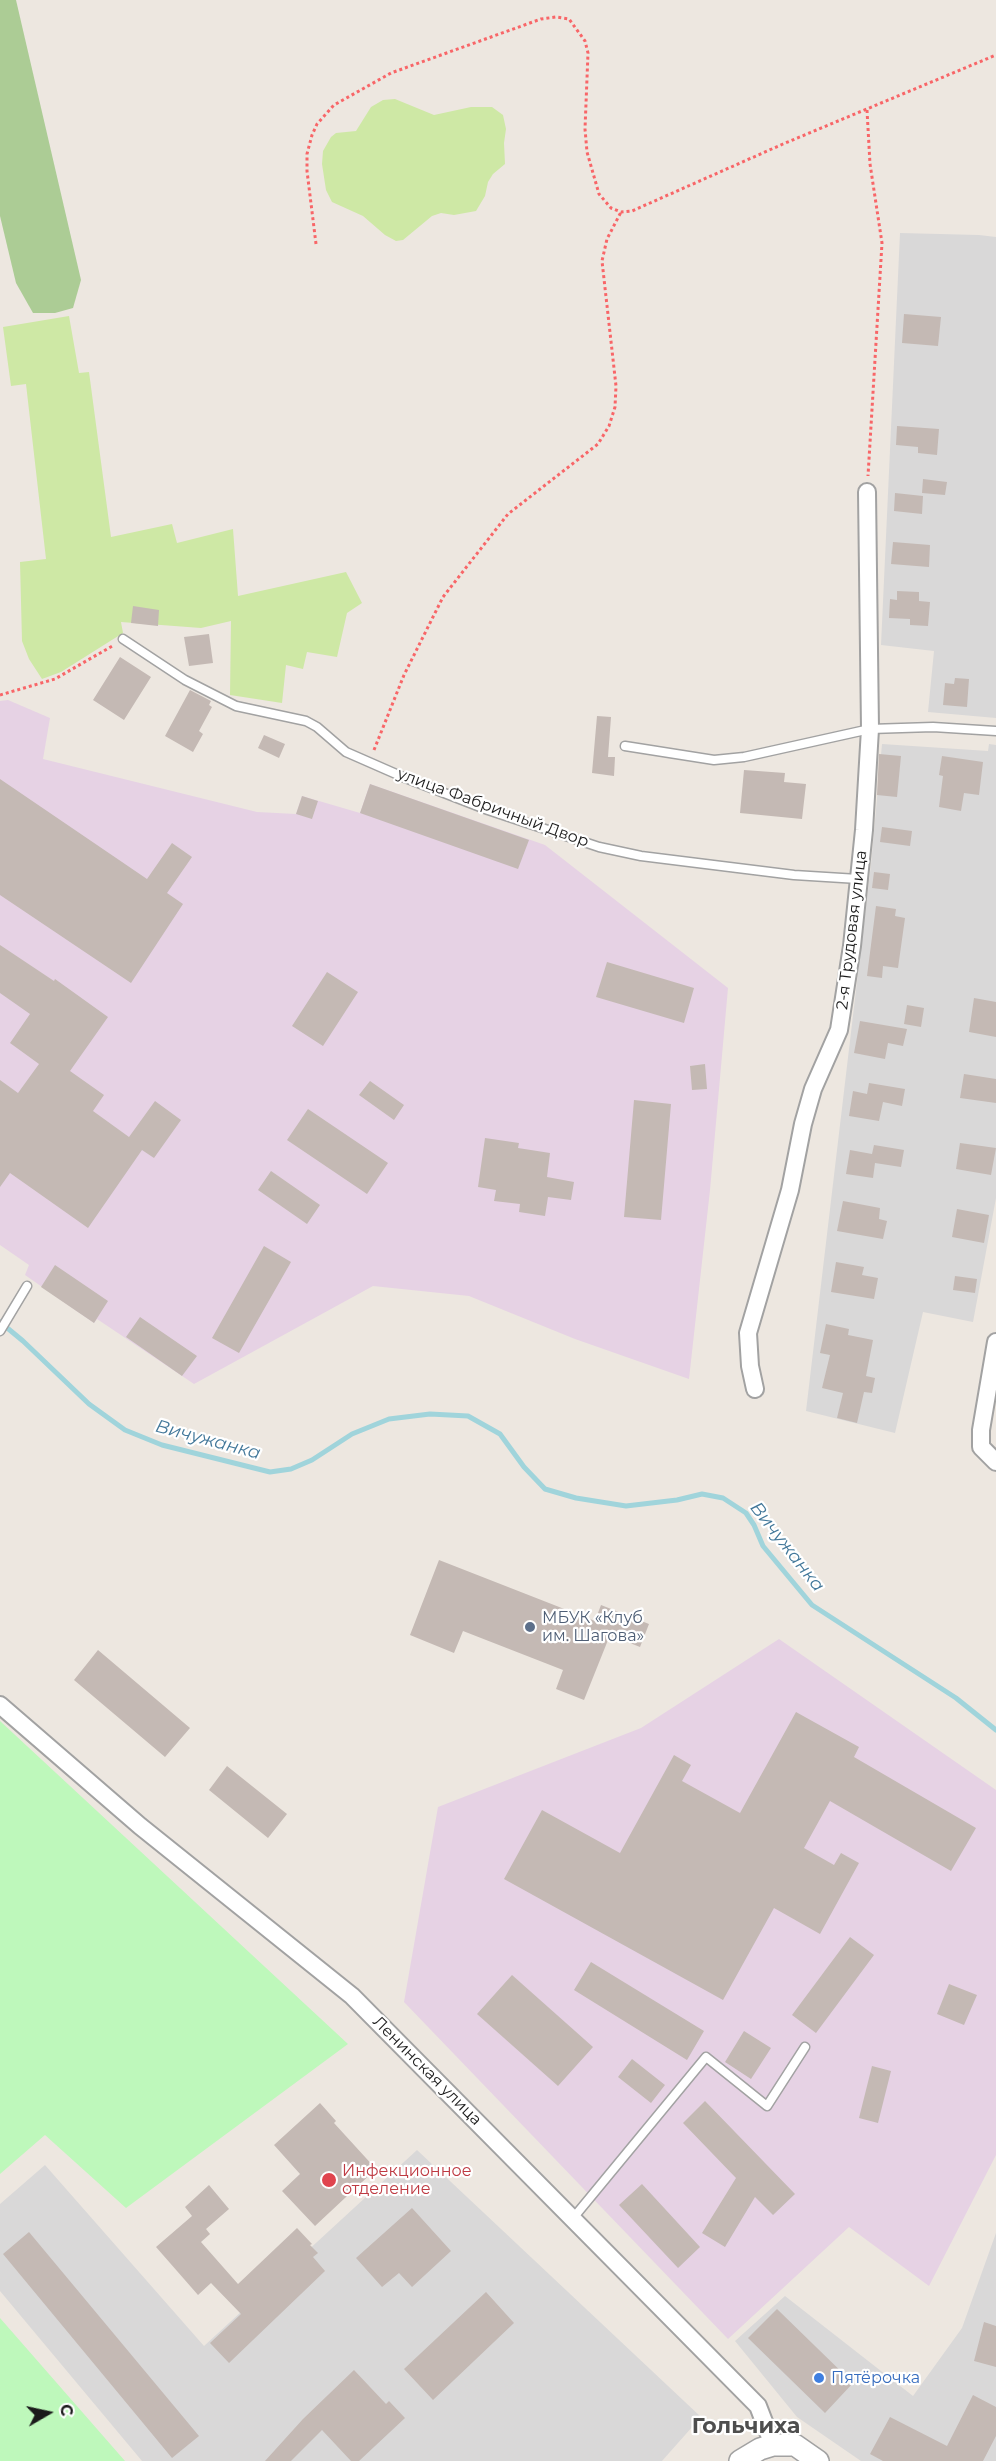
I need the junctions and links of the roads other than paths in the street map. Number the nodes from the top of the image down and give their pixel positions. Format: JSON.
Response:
{"nodes":[{"id":1,"x":867,"y":492,"type":"road end"},
{"id":2,"x":123,"y":639,"type":"road end"},
{"id":3,"x":870,"y":729,"type":"junction"},
{"id":4,"x":996,"y":731,"type":"edge"},
{"id":5,"x":625,"y":746,"type":"dead end"},
{"id":6,"x":858,"y":879,"type":"junction"},
{"id":7,"x":27,"y":1286,"type":"dead end"},
{"id":8,"x":0,"y":1331,"type":"edge"},
{"id":9,"x":996,"y":1342,"type":"edge"},
{"id":10,"x":755,"y":1389,"type":"dead end"},
{"id":11,"x":996,"y":1462,"type":"edge"},
{"id":12,"x":0,"y":1705,"type":"edge"},
{"id":13,"x":805,"y":2047,"type":"dead end"},
{"id":14,"x":574,"y":2217,"type":"junction"},
{"id":15,"x":773,"y":2445,"type":"junction"},
{"id":16,"x":740,"y":2461,"type":"edge"},
{"id":17,"x":818,"y":2461,"type":"edge"}],
"edges":[{"from":1,"to":3,"type":"street","name":"2-я Трудовая улица"},
{"from":2,"to":6,"type":"lane","name":"улица Фабричный Двор"},
{"from":3,"to":4,"type":"lane"},
{"from":3,"to":5,"type":"lane"},
{"from":3,"to":6,"type":"street","name":"2-я Трудовая улица"},
{"from":6,"to":10,"type":"street","name":"2-я Трудовая улица"},
{"from":7,"to":8,"type":"lane"},
{"from":9,"to":11,"type":"street"},
{"from":12,"to":14,"type":"street","name":"Ленинская улица"},
{"from":13,"to":14,"type":"lane"},
{"from":14,"to":15,"type":"street","name":"Ленинская улица"},
{"from":15,"to":16,"type":"street"},
{"from":15,"to":17,"type":"street"}]}
